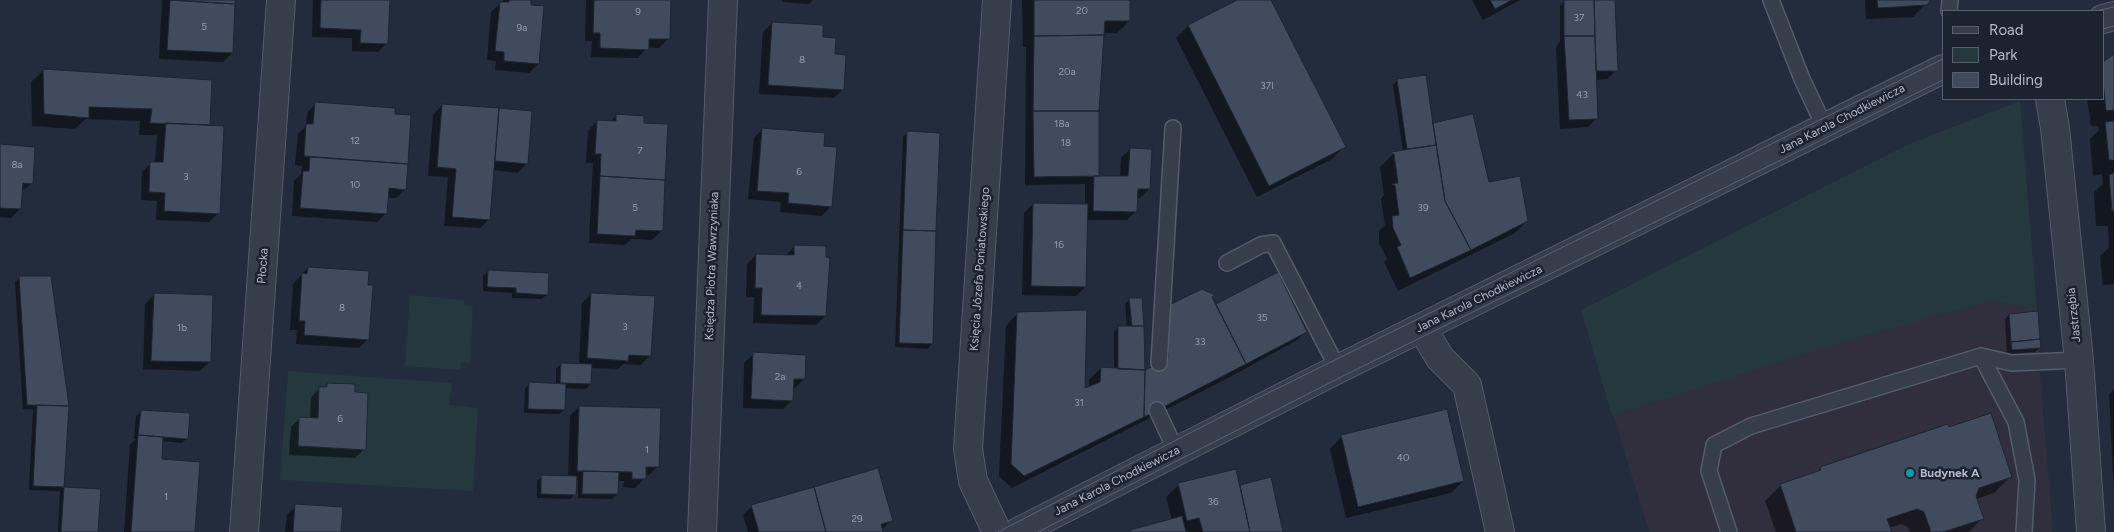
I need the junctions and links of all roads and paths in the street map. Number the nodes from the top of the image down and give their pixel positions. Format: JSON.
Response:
{"nodes":[{"id":1,"x":281,"y":0,"type":"edge"},
{"id":2,"x":723,"y":0,"type":"edge"},
{"id":3,"x":997,"y":0,"type":"edge"},
{"id":4,"x":1771,"y":0,"type":"edge"},
{"id":5,"x":1942,"y":70,"type":"edge"},
{"id":6,"x":2050,"y":100,"type":"edge"},
{"id":7,"x":1173,"y":128,"type":"dead end"},
{"id":8,"x":1825,"y":128,"type":"junction"},
{"id":9,"x":1227,"y":263,"type":"dead end"},
{"id":10,"x":1422,"y":328,"type":"junction"},
{"id":11,"x":1981,"y":356,"type":"junction"},
{"id":12,"x":2079,"y":360,"type":"junction"},
{"id":13,"x":1159,"y":363,"type":"dead end"},
{"id":14,"x":1338,"y":369,"type":"junction"},
{"id":15,"x":1157,"y":410,"type":"dead end"},
{"id":16,"x":1176,"y":451,"type":"junction"},
{"id":17,"x":244,"y":532,"type":"edge"},
{"id":18,"x":702,"y":532,"type":"edge"},
{"id":19,"x":997,"y":532,"type":"edge"},
{"id":20,"x":1018,"y":532,"type":"edge"},
{"id":21,"x":1500,"y":532,"type":"edge"},
{"id":22,"x":1729,"y":532,"type":"edge"},
{"id":23,"x":2024,"y":532,"type":"edge"},
{"id":24,"x":2091,"y":532,"type":"edge"}],
"edges":[{"from":1,"to":17,"type":"street","name":"Płocka"},
{"from":2,"to":18,"type":"street","name":"Księdza Piotra Wawrzyniaka"},
{"from":3,"to":19,"type":"street","name":"Księcia Józefa Poniatowskiego"},
{"from":4,"to":8,"type":"lane"},
{"from":5,"to":8,"type":"street","name":"Jana Karola Chodkiewicza"},
{"from":6,"to":12,"type":"street","name":"Jastrzębia"},
{"from":7,"to":13,"type":"lane"},
{"from":8,"to":10,"type":"street","name":"Jana Karola Chodkiewicza"},
{"from":9,"to":14,"type":"lane"},
{"from":10,"to":14,"type":"street","name":"Jana Karola Chodkiewicza"},
{"from":10,"to":21,"type":"street"},
{"from":11,"to":12,"type":"lane"},
{"from":11,"to":22,"type":"lane"},
{"from":11,"to":23,"type":"lane"},
{"from":12,"to":24,"type":"street","name":"Jastrzębia"},
{"from":14,"to":16,"type":"street","name":"Jana Karola Chodkiewicza"},
{"from":15,"to":16,"type":"lane"},
{"from":16,"to":20,"type":"street","name":"Jana Karola Chodkiewicza"}]}
